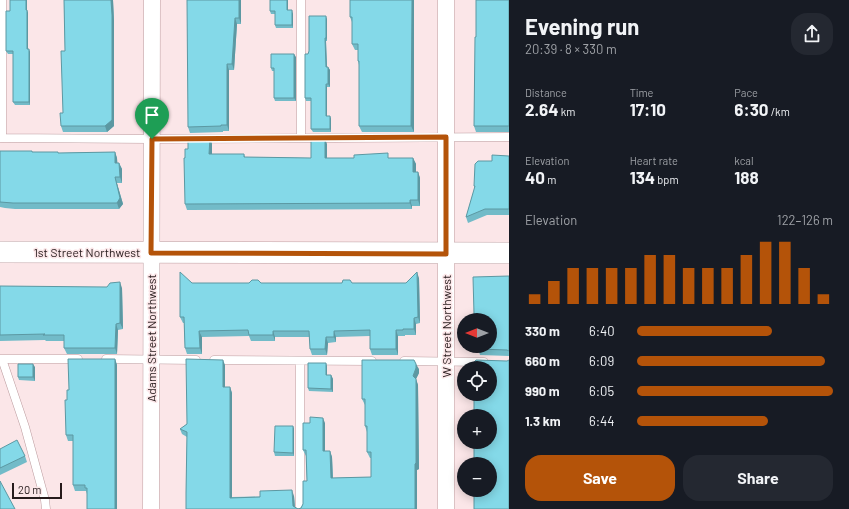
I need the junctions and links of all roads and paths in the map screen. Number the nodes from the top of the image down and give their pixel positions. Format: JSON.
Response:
{"nodes":[{"id":1,"x":2,"y":0,"type":"edge"},
{"id":2,"x":152,"y":0,"type":"edge"},
{"id":3,"x":302,"y":0,"type":"edge"},
{"id":4,"x":446,"y":0,"type":"edge"},
{"id":5,"x":446,"y":137,"type":"junction"},
{"id":6,"x":509,"y":137,"type":"edge"},
{"id":7,"x":1,"y":138,"type":"edge"},
{"id":8,"x":301,"y":138,"type":"junction"},
{"id":9,"x":152,"y":139,"type":"junction"},
{"id":10,"x":0,"y":252,"type":"edge"},
{"id":11,"x":151,"y":253,"type":"junction"},
{"id":12,"x":446,"y":254,"type":"junction"},
{"id":13,"x":509,"y":254,"type":"edge"},
{"id":14,"x":1,"y":359,"type":"edge"},
{"id":15,"x":86,"y":359,"type":"edge"},
{"id":16,"x":101,"y":359,"type":"edge"},
{"id":17,"x":151,"y":359,"type":"junction"},
{"id":18,"x":300,"y":360,"type":"junction"},
{"id":19,"x":378,"y":361,"type":"edge"},
{"id":20,"x":394,"y":361,"type":"edge"},
{"id":21,"x":446,"y":362,"type":"junction"},
{"id":22,"x":457,"y":362,"type":"edge"},
{"id":23,"x":46,"y":509,"type":"edge"},
{"id":24,"x":151,"y":509,"type":"edge"},
{"id":25,"x":300,"y":509,"type":"edge"},
{"id":26,"x":446,"y":509,"type":"edge"}],
"edges":[{"from":1,"to":7,"type":"lane"},
{"from":2,"to":9,"type":"street","name":"Adams Street Northwest"},
{"from":3,"to":8,"type":"lane"},
{"from":4,"to":5,"type":"street","name":"W Street Northwest"},
{"from":5,"to":6,"type":"lane"},
{"from":5,"to":8,"type":"lane"},
{"from":5,"to":12,"type":"street","name":"W Street Northwest"},
{"from":7,"to":9,"type":"lane"},
{"from":8,"to":9,"type":"lane"},
{"from":9,"to":11,"type":"street","name":"Adams Street Northwest"},
{"from":10,"to":11,"type":"street","name":"1st Street Northwest"},
{"from":11,"to":12,"type":"street","name":"1st Street Northwest"},
{"from":11,"to":17,"type":"street","name":"Adams Street Northwest"},
{"from":12,"to":13,"type":"street","name":"1st Street Northwest"},
{"from":12,"to":21,"type":"street","name":"W Street Northwest"},
{"from":14,"to":15,"type":"lane"},
{"from":14,"to":23,"type":"lane"},
{"from":16,"to":17,"type":"lane"},
{"from":17,"to":18,"type":"lane"},
{"from":17,"to":24,"type":"street","name":"Adams Street Northwest"},
{"from":18,"to":19,"type":"lane"},
{"from":18,"to":25,"type":"lane"},
{"from":20,"to":21,"type":"lane"},
{"from":21,"to":22,"type":"lane"},
{"from":21,"to":26,"type":"street","name":"W Street Northwest"}]}
